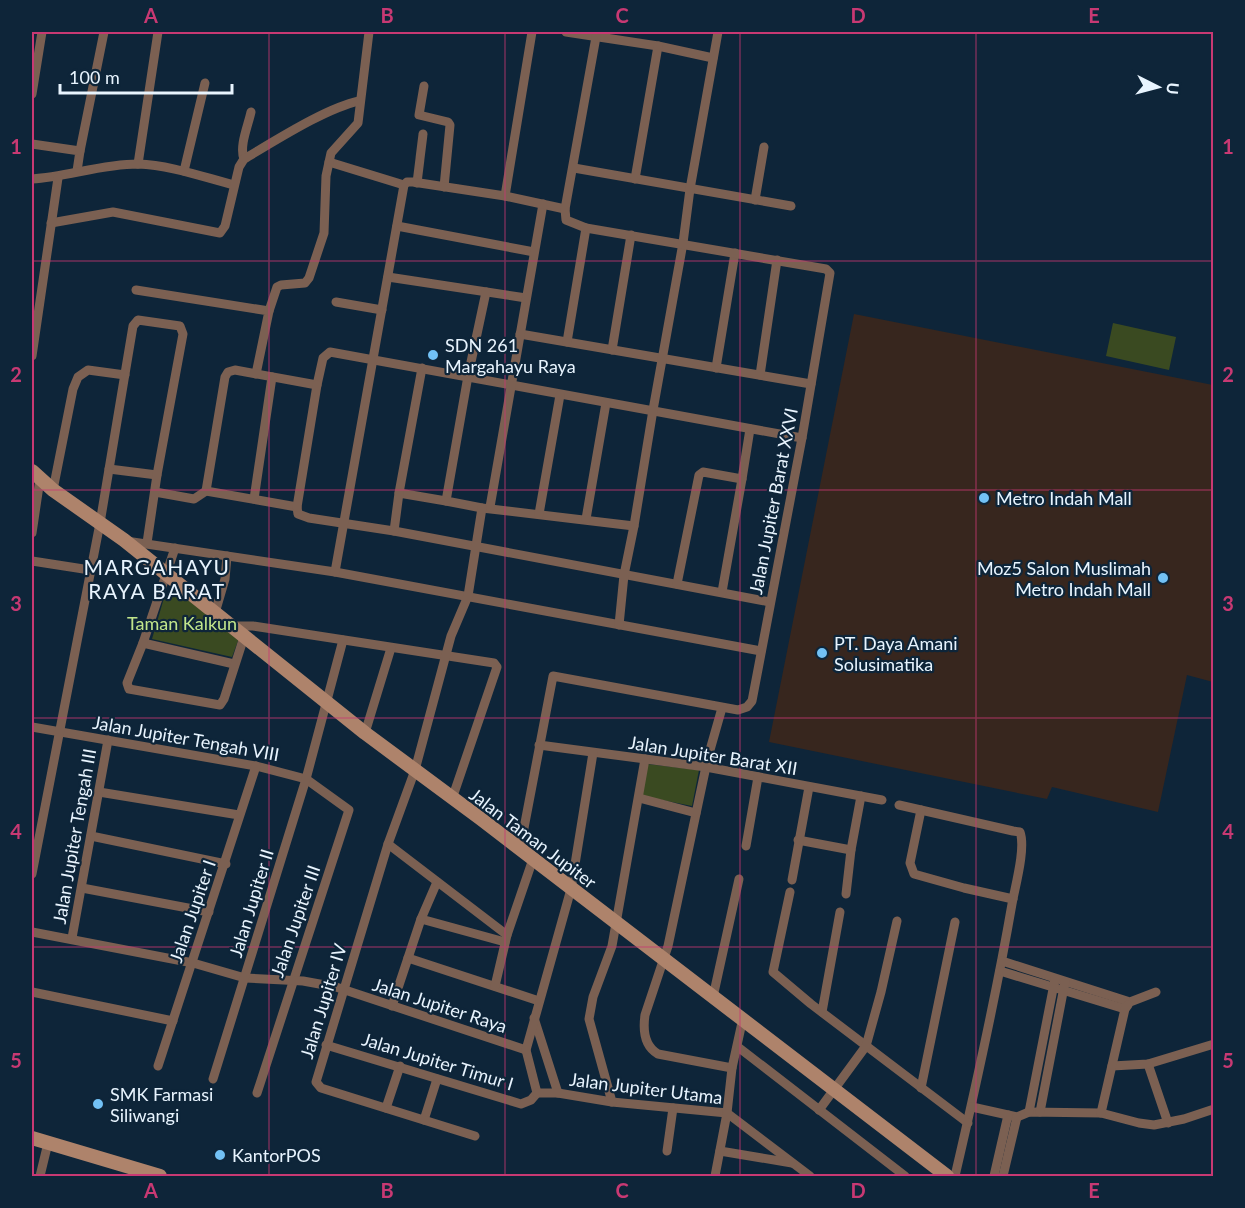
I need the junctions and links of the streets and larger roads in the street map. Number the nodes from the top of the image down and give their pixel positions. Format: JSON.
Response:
{"nodes":[{"id":1,"x":42,"y":32,"type":"edge"},
{"id":2,"x":104,"y":32,"type":"edge"},
{"id":3,"x":158,"y":32,"type":"edge"},
{"id":4,"x":369,"y":32,"type":"edge"},
{"id":5,"x":532,"y":32,"type":"edge"},
{"id":6,"x":566,"y":32,"type":"edge"},
{"id":7,"x":718,"y":32,"type":"edge"},
{"id":8,"x":596,"y":37,"type":"junction"},
{"id":9,"x":658,"y":46,"type":"junction"},
{"id":10,"x":713,"y":58,"type":"junction"},
{"id":11,"x":34,"y":70,"type":"edge"},
{"id":12,"x":205,"y":82,"type":"dead end"},
{"id":13,"x":423,"y":86,"type":"dead end"},
{"id":14,"x":32,"y":94,"type":"edge"},
{"id":15,"x":359,"y":101,"type":"junction"},
{"id":16,"x":251,"y":112,"type":"dead end"},
{"id":17,"x":423,"y":134,"type":"dead end"},
{"id":18,"x":32,"y":144,"type":"edge"},
{"id":19,"x":764,"y":147,"type":"dead end"},
{"id":20,"x":80,"y":152,"type":"junction"},
{"id":21,"x":244,"y":159,"type":"junction"},
{"id":22,"x":329,"y":162,"type":"junction"},
{"id":23,"x":138,"y":164,"type":"junction"},
{"id":24,"x":574,"y":168,"type":"junction"},
{"id":25,"x":77,"y":171,"type":"junction"},
{"id":26,"x":184,"y":171,"type":"junction"},
{"id":27,"x":58,"y":178,"type":"junction"},
{"id":28,"x":32,"y":179,"type":"edge"},
{"id":29,"x":635,"y":179,"type":"junction"},
{"id":30,"x":417,"y":183,"type":"junction"},
{"id":31,"x":404,"y":184,"type":"junction"},
{"id":32,"x":234,"y":185,"type":"junction"},
{"id":33,"x":444,"y":187,"type":"junction"},
{"id":34,"x":690,"y":189,"type":"junction"},
{"id":35,"x":505,"y":196,"type":"junction"},
{"id":36,"x":755,"y":200,"type":"junction"},
{"id":37,"x":543,"y":204,"type":"junction"},
{"id":38,"x":791,"y":206,"type":"dead end"},
{"id":39,"x":565,"y":209,"type":"junction"},
{"id":40,"x":51,"y":223,"type":"junction"},
{"id":41,"x":398,"y":226,"type":"junction"},
{"id":42,"x":586,"y":228,"type":"junction"},
{"id":43,"x":631,"y":235,"type":"junction"},
{"id":44,"x":683,"y":243,"type":"junction"},
{"id":45,"x":534,"y":252,"type":"junction"},
{"id":46,"x":735,"y":253,"type":"junction"},
{"id":47,"x":777,"y":260,"type":"junction"},
{"id":48,"x":388,"y":277,"type":"junction"},
{"id":49,"x":136,"y":290,"type":"dead end"},
{"id":50,"x":486,"y":292,"type":"junction"},
{"id":51,"x":526,"y":298,"type":"junction"},
{"id":52,"x":336,"y":302,"type":"dead end"},
{"id":53,"x":382,"y":310,"type":"junction"},
{"id":54,"x":35,"y":311,"type":"edge"},
{"id":55,"x":269,"y":311,"type":"junction"},
{"id":56,"x":520,"y":334,"type":"junction"},
{"id":57,"x":567,"y":342,"type":"junction"},
{"id":58,"x":612,"y":350,"type":"junction"},
{"id":59,"x":32,"y":356,"type":"edge"},
{"id":60,"x":663,"y":358,"type":"junction"},
{"id":61,"x":373,"y":361,"type":"junction"},
{"id":62,"x":422,"y":368,"type":"junction"},
{"id":63,"x":716,"y":368,"type":"junction"},
{"id":64,"x":256,"y":374,"type":"junction"},
{"id":65,"x":125,"y":375,"type":"junction"},
{"id":66,"x":760,"y":375,"type":"junction"},
{"id":67,"x":468,"y":376,"type":"junction"},
{"id":68,"x":272,"y":377,"type":"junction"},
{"id":69,"x":511,"y":384,"type":"junction"},
{"id":70,"x":811,"y":384,"type":"junction"},
{"id":71,"x":317,"y":385,"type":"junction"},
{"id":72,"x":560,"y":395,"type":"junction"},
{"id":73,"x":606,"y":403,"type":"junction"},
{"id":74,"x":653,"y":410,"type":"junction"},
{"id":75,"x":750,"y":429,"type":"junction"},
{"id":76,"x":802,"y":438,"type":"junction"},
{"id":77,"x":109,"y":469,"type":"junction"},
{"id":78,"x":36,"y":475,"type":"edge"},
{"id":79,"x":157,"y":475,"type":"junction"},
{"id":80,"x":742,"y":479,"type":"junction"},
{"id":81,"x":52,"y":490,"type":"junction"},
{"id":82,"x":206,"y":491,"type":"junction"},
{"id":83,"x":155,"y":492,"type":"junction"},
{"id":84,"x":399,"y":493,"type":"junction"},
{"id":85,"x":254,"y":499,"type":"junction"},
{"id":86,"x":446,"y":501,"type":"junction"},
{"id":87,"x":297,"y":507,"type":"junction"},
{"id":88,"x":486,"y":508,"type":"junction"},
{"id":89,"x":539,"y":514,"type":"junction"},
{"id":90,"x":586,"y":519,"type":"junction"},
{"id":91,"x":100,"y":523,"type":"junction"},
{"id":92,"x":345,"y":524,"type":"junction"},
{"id":93,"x":634,"y":526,"type":"junction"},
{"id":94,"x":394,"y":531,"type":"junction"},
{"id":95,"x":32,"y":533,"type":"edge"},
{"id":96,"x":124,"y":540,"type":"junction"},
{"id":97,"x":147,"y":543,"type":"junction"},
{"id":98,"x":476,"y":547,"type":"junction"},
{"id":99,"x":175,"y":548,"type":"junction"},
{"id":100,"x":227,"y":556,"type":"junction"},
{"id":101,"x":32,"y":561,"type":"edge"},
{"id":102,"x":91,"y":567,"type":"junction"},
{"id":103,"x":335,"y":572,"type":"junction"},
{"id":104,"x":624,"y":574,"type":"junction"},
{"id":105,"x":170,"y":579,"type":"junction"},
{"id":106,"x":677,"y":584,"type":"junction"},
{"id":107,"x":722,"y":592,"type":"junction"},
{"id":108,"x":465,"y":596,"type":"junction"},
{"id":109,"x":770,"y":602,"type":"junction"},
{"id":110,"x":215,"y":613,"type":"junction"},
{"id":111,"x":231,"y":626,"type":"junction"},
{"id":112,"x":619,"y":626,"type":"junction"},
{"id":113,"x":244,"y":637,"type":"junction"},
{"id":114,"x":343,"y":640,"type":"junction"},
{"id":115,"x":143,"y":643,"type":"junction"},
{"id":116,"x":391,"y":648,"type":"junction"},
{"id":117,"x":761,"y":651,"type":"junction"},
{"id":118,"x":445,"y":656,"type":"junction"},
{"id":119,"x":234,"y":664,"type":"junction"},
{"id":120,"x":326,"y":703,"type":"junction"},
{"id":121,"x":722,"y":708,"type":"junction"},
{"id":122,"x":32,"y":727,"type":"edge"},
{"id":123,"x":59,"y":732,"type":"junction"},
{"id":124,"x":365,"y":733,"type":"junction"},
{"id":125,"x":108,"y":740,"type":"junction"},
{"id":126,"x":539,"y":745,"type":"junction"},
{"id":127,"x":593,"y":753,"type":"junction"},
{"id":128,"x":645,"y":759,"type":"junction"},
{"id":129,"x":256,"y":766,"type":"junction"},
{"id":130,"x":705,"y":767,"type":"junction"},
{"id":131,"x":415,"y":770,"type":"junction"},
{"id":132,"x":758,"y":777,"type":"junction"},
{"id":133,"x":306,"y":779,"type":"junction"},
{"id":134,"x":809,"y":787,"type":"junction"},
{"id":135,"x":99,"y":792,"type":"junction"},
{"id":136,"x":861,"y":796,"type":"junction"},
{"id":137,"x":639,"y":798,"type":"junction"},
{"id":138,"x":452,"y":799,"type":"junction"},
{"id":139,"x":882,"y":800,"type":"dead end"},
{"id":140,"x":898,"y":805,"type":"dead end"},
{"id":141,"x":921,"y":810,"type":"junction"},
{"id":142,"x":696,"y":813,"type":"junction"},
{"id":143,"x":239,"y":815,"type":"junction"},
{"id":144,"x":91,"y":836,"type":"junction"},
{"id":145,"x":798,"y":840,"type":"junction"},
{"id":146,"x":388,"y":844,"type":"junction"},
{"id":147,"x":746,"y":846,"type":"dead end"},
{"id":148,"x":520,"y":849,"type":"junction"},
{"id":149,"x":851,"y":850,"type":"junction"},
{"id":150,"x":533,"y":859,"type":"junction"},
{"id":151,"x":226,"y":864,"type":"junction"},
{"id":152,"x":32,"y":874,"type":"edge"},
{"id":153,"x":739,"y":879,"type":"dead end"},
{"id":154,"x":792,"y":880,"type":"dead end"},
{"id":155,"x":437,"y":882,"type":"junction"},
{"id":156,"x":82,"y":888,"type":"junction"},
{"id":157,"x":571,"y":889,"type":"junction"},
{"id":158,"x":846,"y":891,"type":"dead end"},
{"id":159,"x":790,"y":892,"type":"dead end"},
{"id":160,"x":1013,"y":898,"type":"junction"},
{"id":161,"x":209,"y":912,"type":"junction"},
{"id":162,"x":840,"y":912,"type":"dead end"},
{"id":163,"x":421,"y":919,"type":"junction"},
{"id":164,"x":897,"y":921,"type":"dead end"},
{"id":165,"x":955,"y":922,"type":"dead end"},
{"id":166,"x":616,"y":923,"type":"junction"},
{"id":167,"x":32,"y":932,"type":"edge"},
{"id":168,"x":72,"y":938,"type":"junction"},
{"id":169,"x":506,"y":938,"type":"junction"},
{"id":170,"x":408,"y":957,"type":"junction"},
{"id":171,"x":663,"y":959,"type":"junction"},
{"id":172,"x":1002,"y":961,"type":"junction"},
{"id":173,"x":193,"y":963,"type":"junction"},
{"id":174,"x":1000,"y":971,"type":"junction"},
{"id":175,"x":245,"y":978,"type":"junction"},
{"id":176,"x":292,"y":982,"type":"junction"},
{"id":177,"x":1054,"y":984,"type":"junction"},
{"id":178,"x":495,"y":986,"type":"junction"},
{"id":179,"x":1064,"y":987,"type":"junction"},
{"id":180,"x":344,"y":991,"type":"junction"},
{"id":181,"x":32,"y":992,"type":"edge"},
{"id":182,"x":1156,"y":992,"type":"dead end"},
{"id":183,"x":713,"y":997,"type":"junction"},
{"id":184,"x":538,"y":1001,"type":"junction"},
{"id":185,"x":392,"y":1006,"type":"junction"},
{"id":186,"x":1127,"y":1006,"type":"junction"},
{"id":187,"x":822,"y":1012,"type":"junction"},
{"id":188,"x":534,"y":1018,"type":"junction"},
{"id":189,"x":743,"y":1018,"type":"junction"},
{"id":190,"x":173,"y":1021,"type":"junction"},
{"id":191,"x":1214,"y":1044,"type":"edge"},
{"id":192,"x":326,"y":1045,"type":"junction"},
{"id":193,"x":866,"y":1046,"type":"junction"},
{"id":194,"x":738,"y":1047,"type":"junction"},
{"id":195,"x":526,"y":1050,"type":"junction"},
{"id":196,"x":1148,"y":1064,"type":"junction"},
{"id":197,"x":159,"y":1066,"type":"dead end"},
{"id":198,"x":400,"y":1066,"type":"junction"},
{"id":199,"x":1112,"y":1066,"type":"junction"},
{"id":200,"x":732,"y":1068,"type":"junction"},
{"id":201,"x":437,"y":1078,"type":"junction"},
{"id":202,"x":213,"y":1080,"type":"dead end"},
{"id":203,"x":921,"y":1088,"type":"junction"},
{"id":204,"x":835,"y":1091,"type":"junction"},
{"id":205,"x":257,"y":1093,"type":"dead end"},
{"id":206,"x":537,"y":1093,"type":"junction"},
{"id":207,"x":558,"y":1093,"type":"junction"},
{"id":208,"x":612,"y":1102,"type":"junction"},
{"id":209,"x":972,"y":1107,"type":"junction"},
{"id":210,"x":386,"y":1108,"type":"junction"},
{"id":211,"x":673,"y":1108,"type":"junction"},
{"id":212,"x":1214,"y":1109,"type":"edge"},
{"id":213,"x":819,"y":1110,"type":"junction"},
{"id":214,"x":1029,"y":1112,"type":"junction"},
{"id":215,"x":1040,"y":1112,"type":"junction"},
{"id":216,"x":727,"y":1113,"type":"junction"},
{"id":217,"x":1101,"y":1113,"type":"junction"},
{"id":218,"x":1013,"y":1116,"type":"junction"},
{"id":219,"x":424,"y":1120,"type":"junction"},
{"id":220,"x":968,"y":1123,"type":"junction"},
{"id":221,"x":1168,"y":1123,"type":"junction"},
{"id":222,"x":475,"y":1136,"type":"dead end"},
{"id":223,"x":32,"y":1138,"type":"edge"},
{"id":224,"x":48,"y":1143,"type":"junction"},
{"id":225,"x":720,"y":1150,"type":"junction"},
{"id":226,"x":667,"y":1151,"type":"dead end"},
{"id":227,"x":794,"y":1164,"type":"junction"},
{"id":228,"x":40,"y":1176,"type":"edge"},
{"id":229,"x":160,"y":1176,"type":"edge"},
{"id":230,"x":715,"y":1176,"type":"edge"},
{"id":231,"x":810,"y":1176,"type":"edge"},
{"id":232,"x":905,"y":1176,"type":"edge"},
{"id":233,"x":947,"y":1176,"type":"edge"},
{"id":234,"x":955,"y":1176,"type":"edge"},
{"id":235,"x":994,"y":1176,"type":"edge"},
{"id":236,"x":1003,"y":1176,"type":"edge"}],
"edges":[{"from":1,"to":11,"type":"street"},
{"from":2,"to":20,"type":"street"},
{"from":3,"to":23,"type":"street"},
{"from":4,"to":15,"type":"street"},
{"from":5,"to":35,"type":"street"},
{"from":6,"to":8,"type":"street"},
{"from":7,"to":10,"type":"street"},
{"from":8,"to":9,"type":"street"},
{"from":8,"to":24,"type":"street"},
{"from":9,"to":10,"type":"street"},
{"from":9,"to":29,"type":"street"},
{"from":10,"to":34,"type":"street"},
{"from":11,"to":14,"type":"street"},
{"from":12,"to":26,"type":"street"},
{"from":13,"to":33,"type":"street"},
{"from":15,"to":21,"type":"street"},
{"from":15,"to":22,"type":"street"},
{"from":16,"to":21,"type":"street"},
{"from":17,"to":30,"type":"street"},
{"from":18,"to":20,"type":"street"},
{"from":19,"to":36,"type":"street"},
{"from":20,"to":25,"type":"street"},
{"from":21,"to":32,"type":"street"},
{"from":22,"to":31,"type":"street"},
{"from":22,"to":55,"type":"street"},
{"from":23,"to":25,"type":"street"},
{"from":23,"to":26,"type":"street"},
{"from":24,"to":29,"type":"street"},
{"from":24,"to":39,"type":"street"},
{"from":25,"to":27,"type":"street"},
{"from":26,"to":32,"type":"street"},
{"from":27,"to":28,"type":"street"},
{"from":27,"to":40,"type":"street"},
{"from":29,"to":34,"type":"street"},
{"from":30,"to":31,"type":"street"},
{"from":30,"to":33,"type":"street"},
{"from":31,"to":41,"type":"street"},
{"from":32,"to":40,"type":"street"},
{"from":33,"to":35,"type":"street"},
{"from":34,"to":36,"type":"street"},
{"from":34,"to":44,"type":"street"},
{"from":35,"to":37,"type":"street"},
{"from":36,"to":38,"type":"street"},
{"from":37,"to":39,"type":"street"},
{"from":37,"to":45,"type":"street","name":"Jalan Jupiter IV"},
{"from":39,"to":42,"type":"street"},
{"from":40,"to":54,"type":"street"},
{"from":41,"to":45,"type":"street"},
{"from":41,"to":48,"type":"street"},
{"from":42,"to":43,"type":"street"},
{"from":42,"to":57,"type":"street"},
{"from":43,"to":44,"type":"street"},
{"from":43,"to":58,"type":"street"},
{"from":44,"to":46,"type":"street"},
{"from":44,"to":60,"type":"street"},
{"from":45,"to":51,"type":"street","name":"Jalan Jupiter IV"},
{"from":46,"to":47,"type":"street"},
{"from":46,"to":63,"type":"street"},
{"from":47,"to":66,"type":"street"},
{"from":47,"to":70,"type":"street","name":"Jalan Jupiter Barat XXVI"},
{"from":48,"to":50,"type":"street"},
{"from":48,"to":53,"type":"street"},
{"from":49,"to":55,"type":"street"},
{"from":50,"to":51,"type":"street"},
{"from":50,"to":67,"type":"street"},
{"from":51,"to":56,"type":"street","name":"Jalan Jupiter IV"},
{"from":52,"to":53,"type":"street"},
{"from":53,"to":61,"type":"street"},
{"from":54,"to":59,"type":"street"},
{"from":55,"to":64,"type":"street"},
{"from":56,"to":57,"type":"street"},
{"from":56,"to":69,"type":"street","name":"Jalan Jupiter IV"},
{"from":57,"to":58,"type":"street"},
{"from":58,"to":60,"type":"street"},
{"from":60,"to":63,"type":"street"},
{"from":60,"to":74,"type":"street"},
{"from":61,"to":62,"type":"street"},
{"from":61,"to":71,"type":"street"},
{"from":61,"to":92,"type":"street"},
{"from":62,"to":67,"type":"street"},
{"from":62,"to":84,"type":"street"},
{"from":63,"to":66,"type":"street"},
{"from":64,"to":68,"type":"street"},
{"from":64,"to":82,"type":"street"},
{"from":65,"to":77,"type":"street"},
{"from":65,"to":79,"type":"street"},
{"from":65,"to":81,"type":"street"},
{"from":66,"to":70,"type":"street"},
{"from":67,"to":69,"type":"street"},
{"from":67,"to":86,"type":"street"},
{"from":68,"to":71,"type":"street"},
{"from":68,"to":85,"type":"street"},
{"from":69,"to":72,"type":"street"},
{"from":69,"to":88,"type":"street","name":"Jalan Jupiter IV"},
{"from":70,"to":76,"type":"street","name":"Jalan Jupiter Barat XXVI"},
{"from":71,"to":87,"type":"street"},
{"from":72,"to":73,"type":"street"},
{"from":72,"to":89,"type":"street"},
{"from":73,"to":74,"type":"street"},
{"from":73,"to":90,"type":"street"},
{"from":74,"to":75,"type":"street"},
{"from":74,"to":93,"type":"street"},
{"from":75,"to":76,"type":"street"},
{"from":75,"to":80,"type":"street"},
{"from":76,"to":109,"type":"street","name":"Jalan Jupiter Barat XXVI"},
{"from":77,"to":79,"type":"street"},
{"from":77,"to":91,"type":"street"},
{"from":78,"to":81,"type":"street","name":"Jalan Taman Jupiter"},
{"from":78,"to":95,"type":"street"},
{"from":79,"to":83,"type":"street"},
{"from":80,"to":106,"type":"street"},
{"from":80,"to":107,"type":"street"},
{"from":81,"to":91,"type":"street","name":"Jalan Taman Jupiter"},
{"from":82,"to":83,"type":"street"},
{"from":82,"to":85,"type":"street"},
{"from":83,"to":97,"type":"street"},
{"from":84,"to":86,"type":"street"},
{"from":84,"to":94,"type":"street"},
{"from":85,"to":87,"type":"street"},
{"from":86,"to":88,"type":"street"},
{"from":87,"to":92,"type":"street"},
{"from":88,"to":89,"type":"street"},
{"from":88,"to":98,"type":"street","name":"Jalan Jupiter IV"},
{"from":89,"to":90,"type":"street"},
{"from":90,"to":93,"type":"street"},
{"from":91,"to":96,"type":"street","name":"Jalan Taman Jupiter"},
{"from":91,"to":102,"type":"street"},
{"from":92,"to":94,"type":"street"},
{"from":92,"to":103,"type":"street"},
{"from":93,"to":104,"type":"street"},
{"from":94,"to":98,"type":"street"},
{"from":96,"to":97,"type":"street"},
{"from":96,"to":105,"type":"street","name":"Jalan Taman Jupiter"},
{"from":97,"to":99,"type":"street"},
{"from":98,"to":104,"type":"street"},
{"from":98,"to":108,"type":"street","name":"Jalan Jupiter IV"},
{"from":99,"to":100,"type":"street"},
{"from":99,"to":105,"type":"street"},
{"from":100,"to":103,"type":"street"},
{"from":100,"to":110,"type":"street"},
{"from":101,"to":102,"type":"street"},
{"from":102,"to":123,"type":"street"},
{"from":103,"to":108,"type":"street"},
{"from":104,"to":106,"type":"street"},
{"from":104,"to":112,"type":"street"},
{"from":105,"to":110,"type":"street","name":"Jalan Taman Jupiter"},
{"from":105,"to":115,"type":"street"},
{"from":106,"to":107,"type":"street"},
{"from":107,"to":109,"type":"street"},
{"from":108,"to":112,"type":"street"},
{"from":108,"to":118,"type":"street","name":"Jalan Jupiter IV"},
{"from":109,"to":117,"type":"street","name":"Jalan Jupiter Barat XXVI"},
{"from":110,"to":111,"type":"street","name":"Jalan Taman Jupiter"},
{"from":111,"to":113,"type":"street","name":"Jalan Taman Jupiter"},
{"from":111,"to":114,"type":"street"},
{"from":112,"to":117,"type":"street"},
{"from":113,"to":119,"type":"street"},
{"from":113,"to":120,"type":"street","name":"Jalan Taman Jupiter"},
{"from":114,"to":116,"type":"street"},
{"from":114,"to":120,"type":"street","name":"Jalan Jupiter II"},
{"from":115,"to":119,"type":"street"},
{"from":115,"to":119,"type":"street"},
{"from":116,"to":118,"type":"street"},
{"from":116,"to":124,"type":"street"},
{"from":117,"to":121,"type":"street","name":"Jalan Jupiter Barat XXVI"},
{"from":118,"to":131,"type":"street","name":"Jalan Jupiter IV"},
{"from":118,"to":138,"type":"street"},
{"from":120,"to":124,"type":"street","name":"Jalan Taman Jupiter"},
{"from":120,"to":133,"type":"street","name":"Jalan Jupiter II"},
{"from":121,"to":126,"type":"street","name":"Jalan Jupiter Barat XXVI"},
{"from":121,"to":130,"type":"street"},
{"from":122,"to":123,"type":"street","name":"Jalan Jupiter Tengah VIII"},
{"from":123,"to":125,"type":"street","name":"Jalan Jupiter Tengah VIII"},
{"from":123,"to":152,"type":"street"},
{"from":124,"to":131,"type":"street","name":"Jalan Taman Jupiter"},
{"from":125,"to":129,"type":"street","name":"Jalan Jupiter Tengah VIII"},
{"from":125,"to":135,"type":"street","name":"Jalan Jupiter Tengah III"},
{"from":126,"to":127,"type":"street","name":"Jalan Jupiter Barat XII"},
{"from":126,"to":148,"type":"street"},
{"from":127,"to":128,"type":"street","name":"Jalan Jupiter Barat XII"},
{"from":127,"to":157,"type":"street"},
{"from":128,"to":130,"type":"street","name":"Jalan Jupiter Barat XII"},
{"from":128,"to":137,"type":"street"},
{"from":129,"to":133,"type":"street","name":"Jalan Jupiter Tengah VIII"},
{"from":129,"to":143,"type":"street","name":"Jalan Jupiter I"},
{"from":130,"to":132,"type":"street","name":"Jalan Jupiter Barat XII"},
{"from":130,"to":142,"type":"street"},
{"from":131,"to":138,"type":"street","name":"Jalan Taman Jupiter"},
{"from":131,"to":146,"type":"street","name":"Jalan Jupiter IV"},
{"from":132,"to":134,"type":"street","name":"Jalan Jupiter Barat XII"},
{"from":132,"to":147,"type":"street"},
{"from":133,"to":175,"type":"street","name":"Jalan Jupiter II"},
{"from":133,"to":176,"type":"street","name":"Jalan Jupiter III"},
{"from":134,"to":136,"type":"street","name":"Jalan Jupiter Barat XII"},
{"from":134,"to":145,"type":"street"},
{"from":135,"to":143,"type":"street"},
{"from":135,"to":144,"type":"street","name":"Jalan Jupiter Tengah III"},
{"from":136,"to":139,"type":"street","name":"Jalan Jupiter Barat XII"},
{"from":136,"to":149,"type":"street"},
{"from":137,"to":142,"type":"street"},
{"from":137,"to":166,"type":"street"},
{"from":138,"to":148,"type":"street","name":"Jalan Taman Jupiter"},
{"from":140,"to":141,"type":"street"},
{"from":141,"to":160,"type":"street"},
{"from":141,"to":160,"type":"street"},
{"from":142,"to":171,"type":"street"},
{"from":143,"to":151,"type":"street","name":"Jalan Jupiter I"},
{"from":144,"to":151,"type":"street"},
{"from":144,"to":156,"type":"street","name":"Jalan Jupiter Tengah III"},
{"from":145,"to":149,"type":"street"},
{"from":145,"to":154,"type":"street"},
{"from":146,"to":155,"type":"street"},
{"from":146,"to":180,"type":"street","name":"Jalan Jupiter IV"},
{"from":148,"to":150,"type":"street","name":"Jalan Taman Jupiter"},
{"from":149,"to":158,"type":"street"},
{"from":150,"to":157,"type":"street","name":"Jalan Taman Jupiter"},
{"from":150,"to":169,"type":"street"},
{"from":151,"to":161,"type":"street","name":"Jalan Jupiter I"},
{"from":153,"to":183,"type":"street"},
{"from":155,"to":163,"type":"street"},
{"from":155,"to":169,"type":"street"},
{"from":156,"to":161,"type":"street"},
{"from":156,"to":168,"type":"street","name":"Jalan Jupiter Tengah III"},
{"from":157,"to":166,"type":"street","name":"Jalan Taman Jupiter"},
{"from":157,"to":184,"type":"street"},
{"from":159,"to":187,"type":"street"},
{"from":160,"to":172,"type":"street"},
{"from":161,"to":173,"type":"street","name":"Jalan Jupiter I"},
{"from":162,"to":187,"type":"street"},
{"from":163,"to":169,"type":"street"},
{"from":163,"to":170,"type":"street"},
{"from":164,"to":193,"type":"street"},
{"from":165,"to":203,"type":"street"},
{"from":166,"to":171,"type":"street","name":"Jalan Taman Jupiter"},
{"from":166,"to":208,"type":"street"},
{"from":167,"to":168,"type":"street","name":"Jalan Jupiter Raya"},
{"from":168,"to":173,"type":"street","name":"Jalan Jupiter Raya"},
{"from":169,"to":178,"type":"street"},
{"from":170,"to":178,"type":"street"},
{"from":170,"to":185,"type":"street"},
{"from":171,"to":183,"type":"street","name":"Jalan Taman Jupiter"},
{"from":171,"to":200,"type":"street"},
{"from":172,"to":174,"type":"street"},
{"from":172,"to":177,"type":"street"},
{"from":173,"to":175,"type":"street","name":"Jalan Jupiter Raya"},
{"from":173,"to":190,"type":"street","name":"Jalan Jupiter I"},
{"from":174,"to":177,"type":"street"},
{"from":174,"to":209,"type":"street"},
{"from":175,"to":176,"type":"street","name":"Jalan Jupiter Raya"},
{"from":175,"to":202,"type":"street","name":"Jalan Jupiter II"},
{"from":176,"to":180,"type":"street","name":"Jalan Jupiter Raya"},
{"from":176,"to":205,"type":"street","name":"Jalan Jupiter III"},
{"from":177,"to":179,"type":"street"},
{"from":177,"to":214,"type":"street"},
{"from":178,"to":184,"type":"street"},
{"from":179,"to":186,"type":"street"},
{"from":179,"to":215,"type":"street"},
{"from":180,"to":185,"type":"street","name":"Jalan Jupiter Raya"},
{"from":180,"to":192,"type":"street","name":"Jalan Jupiter IV"},
{"from":181,"to":190,"type":"street"},
{"from":182,"to":186,"type":"street"},
{"from":183,"to":189,"type":"street","name":"Jalan Taman Jupiter"},
{"from":184,"to":188,"type":"street"},
{"from":185,"to":195,"type":"street","name":"Jalan Jupiter Raya"},
{"from":186,"to":199,"type":"street"},
{"from":187,"to":193,"type":"street"},
{"from":188,"to":195,"type":"street"},
{"from":188,"to":207,"type":"street"},
{"from":189,"to":194,"type":"street"},
{"from":189,"to":204,"type":"street","name":"Jalan Taman Jupiter"},
{"from":190,"to":197,"type":"street","name":"Jalan Jupiter I"},
{"from":191,"to":196,"type":"street"},
{"from":192,"to":198,"type":"street","name":"Jalan Jupiter Timur I"},
{"from":192,"to":210,"type":"street","name":"Jalan Jupiter IV"},
{"from":193,"to":203,"type":"street"},
{"from":193,"to":204,"type":"street"},
{"from":194,"to":200,"type":"street"},
{"from":194,"to":213,"type":"street"},
{"from":195,"to":206,"type":"street"},
{"from":196,"to":199,"type":"street"},
{"from":196,"to":221,"type":"street"},
{"from":198,"to":201,"type":"street","name":"Jalan Jupiter Timur I"},
{"from":198,"to":210,"type":"street"},
{"from":199,"to":217,"type":"street"},
{"from":200,"to":216,"type":"street"},
{"from":201,"to":206,"type":"street","name":"Jalan Jupiter Timur I"},
{"from":201,"to":219,"type":"street"},
{"from":203,"to":220,"type":"street"},
{"from":204,"to":213,"type":"street"},
{"from":204,"to":233,"type":"street","name":"Jalan Taman Jupiter"},
{"from":206,"to":207,"type":"street","name":"Jalan Jupiter Utama"},
{"from":207,"to":208,"type":"street","name":"Jalan Jupiter Utama"},
{"from":208,"to":211,"type":"street","name":"Jalan Jupiter Utama"},
{"from":209,"to":218,"type":"street"},
{"from":209,"to":220,"type":"street"},
{"from":210,"to":219,"type":"street","name":"Jalan Jupiter IV"},
{"from":211,"to":216,"type":"street","name":"Jalan Jupiter Utama"},
{"from":211,"to":226,"type":"street"},
{"from":212,"to":221,"type":"street"},
{"from":213,"to":232,"type":"street"},
{"from":214,"to":215,"type":"street"},
{"from":214,"to":218,"type":"street"},
{"from":215,"to":217,"type":"street"},
{"from":216,"to":225,"type":"street"},
{"from":216,"to":227,"type":"street","name":"Jalan Jupiter Utama"},
{"from":217,"to":221,"type":"street"},
{"from":218,"to":235,"type":"street"},
{"from":218,"to":236,"type":"street"},
{"from":219,"to":222,"type":"street","name":"Jalan Jupiter IV"},
{"from":220,"to":234,"type":"street"},
{"from":223,"to":224,"type":"street"},
{"from":224,"to":228,"type":"street"},
{"from":224,"to":229,"type":"street"},
{"from":225,"to":227,"type":"street"},
{"from":225,"to":230,"type":"street"},
{"from":227,"to":231,"type":"street","name":"Jalan Jupiter Utama"}]}
